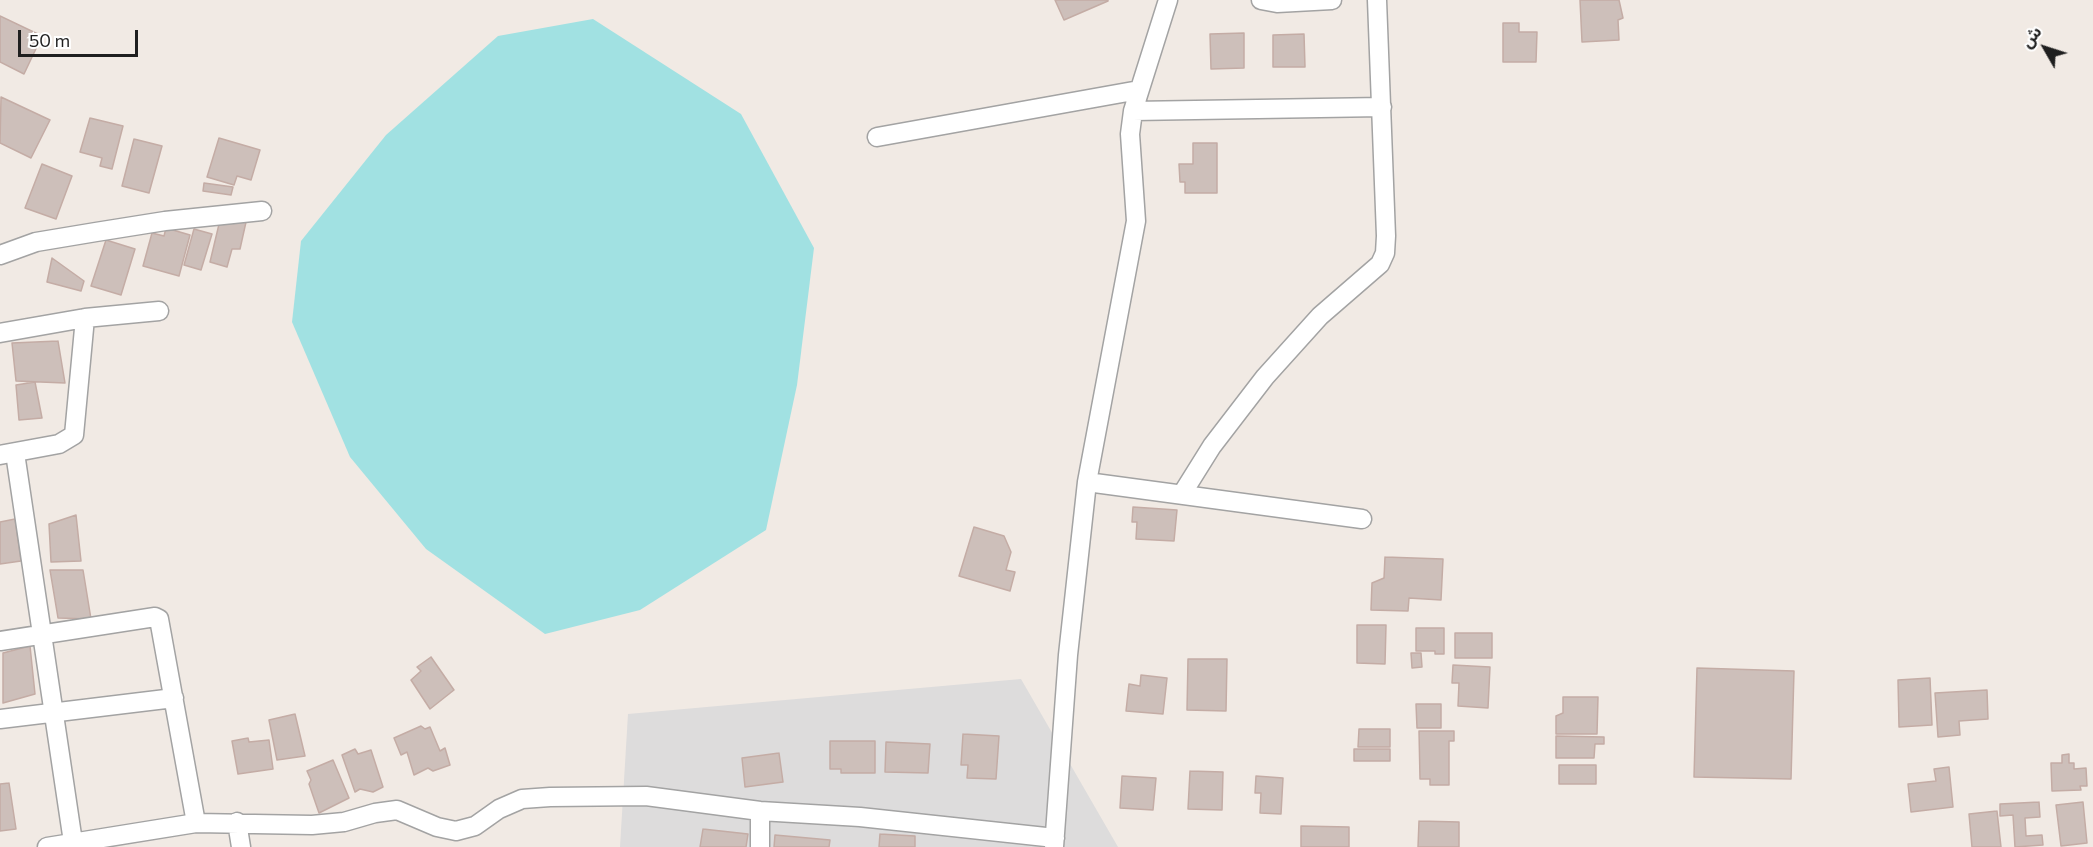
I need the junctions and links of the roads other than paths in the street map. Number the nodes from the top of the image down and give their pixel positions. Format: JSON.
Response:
{"nodes":[{"id":1,"x":1168,"y":0,"type":"edge"},
{"id":2,"x":1261,"y":0,"type":"edge"},
{"id":3,"x":1332,"y":0,"type":"edge"},
{"id":4,"x":1377,"y":0,"type":"edge"},
{"id":5,"x":1139,"y":90,"type":"junction"},
{"id":6,"x":1382,"y":107,"type":"junction"},
{"id":7,"x":1133,"y":111,"type":"junction"},
{"id":8,"x":877,"y":137,"type":"dead end"},
{"id":9,"x":262,"y":211,"type":"dead end"},
{"id":10,"x":0,"y":255,"type":"edge"},
{"id":11,"x":159,"y":311,"type":"dead end"},
{"id":12,"x":85,"y":318,"type":"junction"},
{"id":13,"x":0,"y":333,"type":"edge"},
{"id":14,"x":7,"y":454,"type":"edge"},
{"id":15,"x":1087,"y":482,"type":"junction"},
{"id":16,"x":1182,"y":494,"type":"junction"},
{"id":17,"x":1362,"y":519,"type":"dead end"},
{"id":18,"x":41,"y":635,"type":"junction"},
{"id":19,"x":0,"y":641,"type":"edge"},
{"id":20,"x":174,"y":698,"type":"junction"},
{"id":21,"x":53,"y":712,"type":"junction"},
{"id":22,"x":0,"y":719,"type":"edge"},
{"id":23,"x":760,"y":811,"type":"junction"},
{"id":24,"x":237,"y":822,"type":"junction"},
{"id":25,"x":196,"y":823,"type":"junction"},
{"id":26,"x":73,"y":842,"type":"junction"},
{"id":27,"x":1055,"y":842,"type":"edge"},
{"id":28,"x":46,"y":847,"type":"edge"},
{"id":29,"x":241,"y":847,"type":"edge"},
{"id":30,"x":760,"y":847,"type":"edge"}],
"edges":[{"from":1,"to":5,"type":"street"},
{"from":2,"to":3,"type":"street"},
{"from":4,"to":6,"type":"street"},
{"from":5,"to":7,"type":"street"},
{"from":5,"to":8,"type":"street"},
{"from":6,"to":7,"type":"street"},
{"from":6,"to":16,"type":"street"},
{"from":7,"to":15,"type":"street"},
{"from":9,"to":10,"type":"street"},
{"from":11,"to":12,"type":"street"},
{"from":12,"to":13,"type":"street"},
{"from":12,"to":14,"type":"street"},
{"from":14,"to":18,"type":"street"},
{"from":15,"to":16,"type":"street"},
{"from":15,"to":27,"type":"street"},
{"from":16,"to":17,"type":"street"},
{"from":18,"to":19,"type":"street"},
{"from":18,"to":20,"type":"street"},
{"from":18,"to":21,"type":"street"},
{"from":20,"to":21,"type":"street"},
{"from":20,"to":25,"type":"street"},
{"from":21,"to":22,"type":"street"},
{"from":21,"to":26,"type":"street"},
{"from":23,"to":24,"type":"street"},
{"from":23,"to":27,"type":"street"},
{"from":23,"to":30,"type":"street"},
{"from":24,"to":25,"type":"street"},
{"from":24,"to":29,"type":"street"},
{"from":25,"to":26,"type":"street"},
{"from":26,"to":28,"type":"street"}]}
